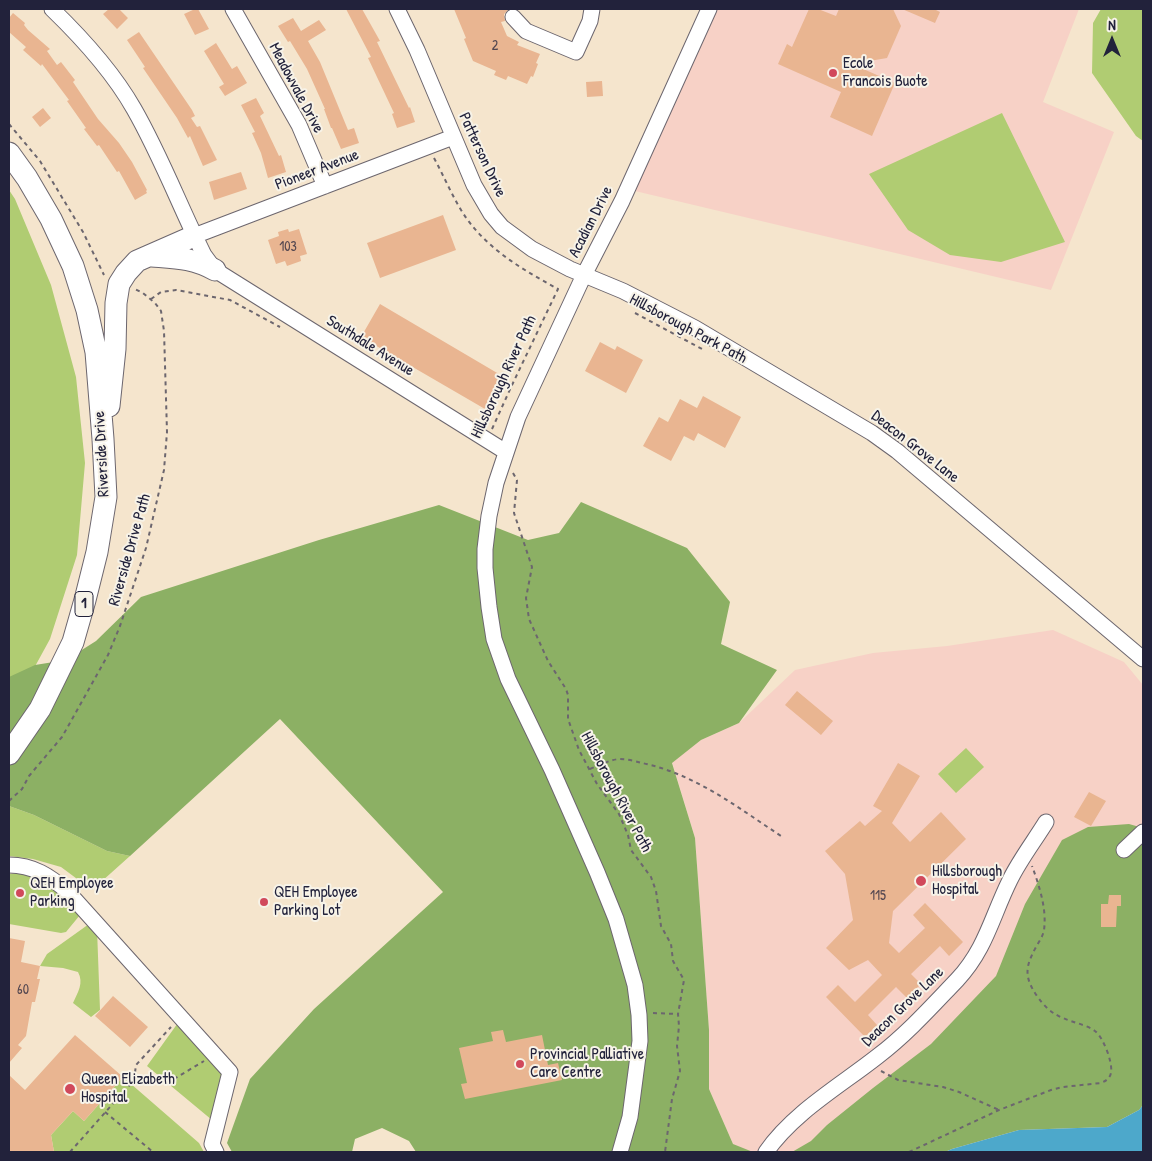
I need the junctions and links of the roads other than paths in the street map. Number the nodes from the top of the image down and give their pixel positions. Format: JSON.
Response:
{"nodes":[{"id":1,"x":52,"y":9,"type":"edge"},
{"id":2,"x":233,"y":9,"type":"edge"},
{"id":3,"x":396,"y":9,"type":"edge"},
{"id":4,"x":592,"y":9,"type":"edge"},
{"id":5,"x":710,"y":9,"type":"edge"},
{"id":6,"x":513,"y":17,"type":"dead end"},
{"id":7,"x":453,"y":138,"type":"junction"},
{"id":8,"x":9,"y":153,"type":"edge"},
{"id":9,"x":324,"y":186,"type":"junction"},
{"id":10,"x":194,"y":236,"type":"junction"},
{"id":11,"x":147,"y":256,"type":"junction"},
{"id":12,"x":215,"y":270,"type":"junction"},
{"id":13,"x":584,"y":275,"type":"junction"},
{"id":14,"x":103,"y":439,"type":"junction"},
{"id":15,"x":504,"y":459,"type":"junction"},
{"id":16,"x":1143,"y":659,"type":"edge"},
{"id":17,"x":9,"y":754,"type":"edge"},
{"id":18,"x":1046,"y":822,"type":"dead end"},
{"id":19,"x":1143,"y":832,"type":"edge"},
{"id":20,"x":1124,"y":850,"type":"dead end"},
{"id":21,"x":9,"y":865,"type":"edge"},
{"id":22,"x":216,"y":1152,"type":"edge"},
{"id":23,"x":620,"y":1152,"type":"edge"},
{"id":24,"x":766,"y":1152,"type":"edge"}],
"edges":[{"from":1,"to":10,"type":"street"},
{"from":2,"to":9,"type":"street","name":"Meadowvale Drive"},
{"from":3,"to":7,"type":"street","name":"Patterson Drive"},
{"from":4,"to":6,"type":"street"},
{"from":5,"to":13,"type":"street","name":"Acadian Drive"},
{"from":7,"to":9,"type":"street","name":"Pioneer Avenue"},
{"from":7,"to":13,"type":"street","name":"Patterson Drive"},
{"from":8,"to":14,"type":"highway","name":"Riverside Drive","number":"1"},
{"from":9,"to":10,"type":"street","name":"Pioneer Avenue"},
{"from":10,"to":11,"type":"highway"},
{"from":10,"to":12,"type":"street"},
{"from":11,"to":12,"type":"highway"},
{"from":11,"to":14,"type":"highway"},
{"from":12,"to":15,"type":"street","name":"Southdale Avenue"},
{"from":13,"to":15,"type":"street","name":"Acadian Drive"},
{"from":13,"to":16,"type":"street","name":"Deacon Grove Lane"},
{"from":14,"to":17,"type":"highway","name":"Riverside Drive","number":"1"},
{"from":15,"to":23,"type":"street","name":"Acadian Drive"},
{"from":18,"to":24,"type":"street","name":"Deacon Grove Lane"},
{"from":19,"to":20,"type":"street"},
{"from":21,"to":22,"type":"street"}]}
